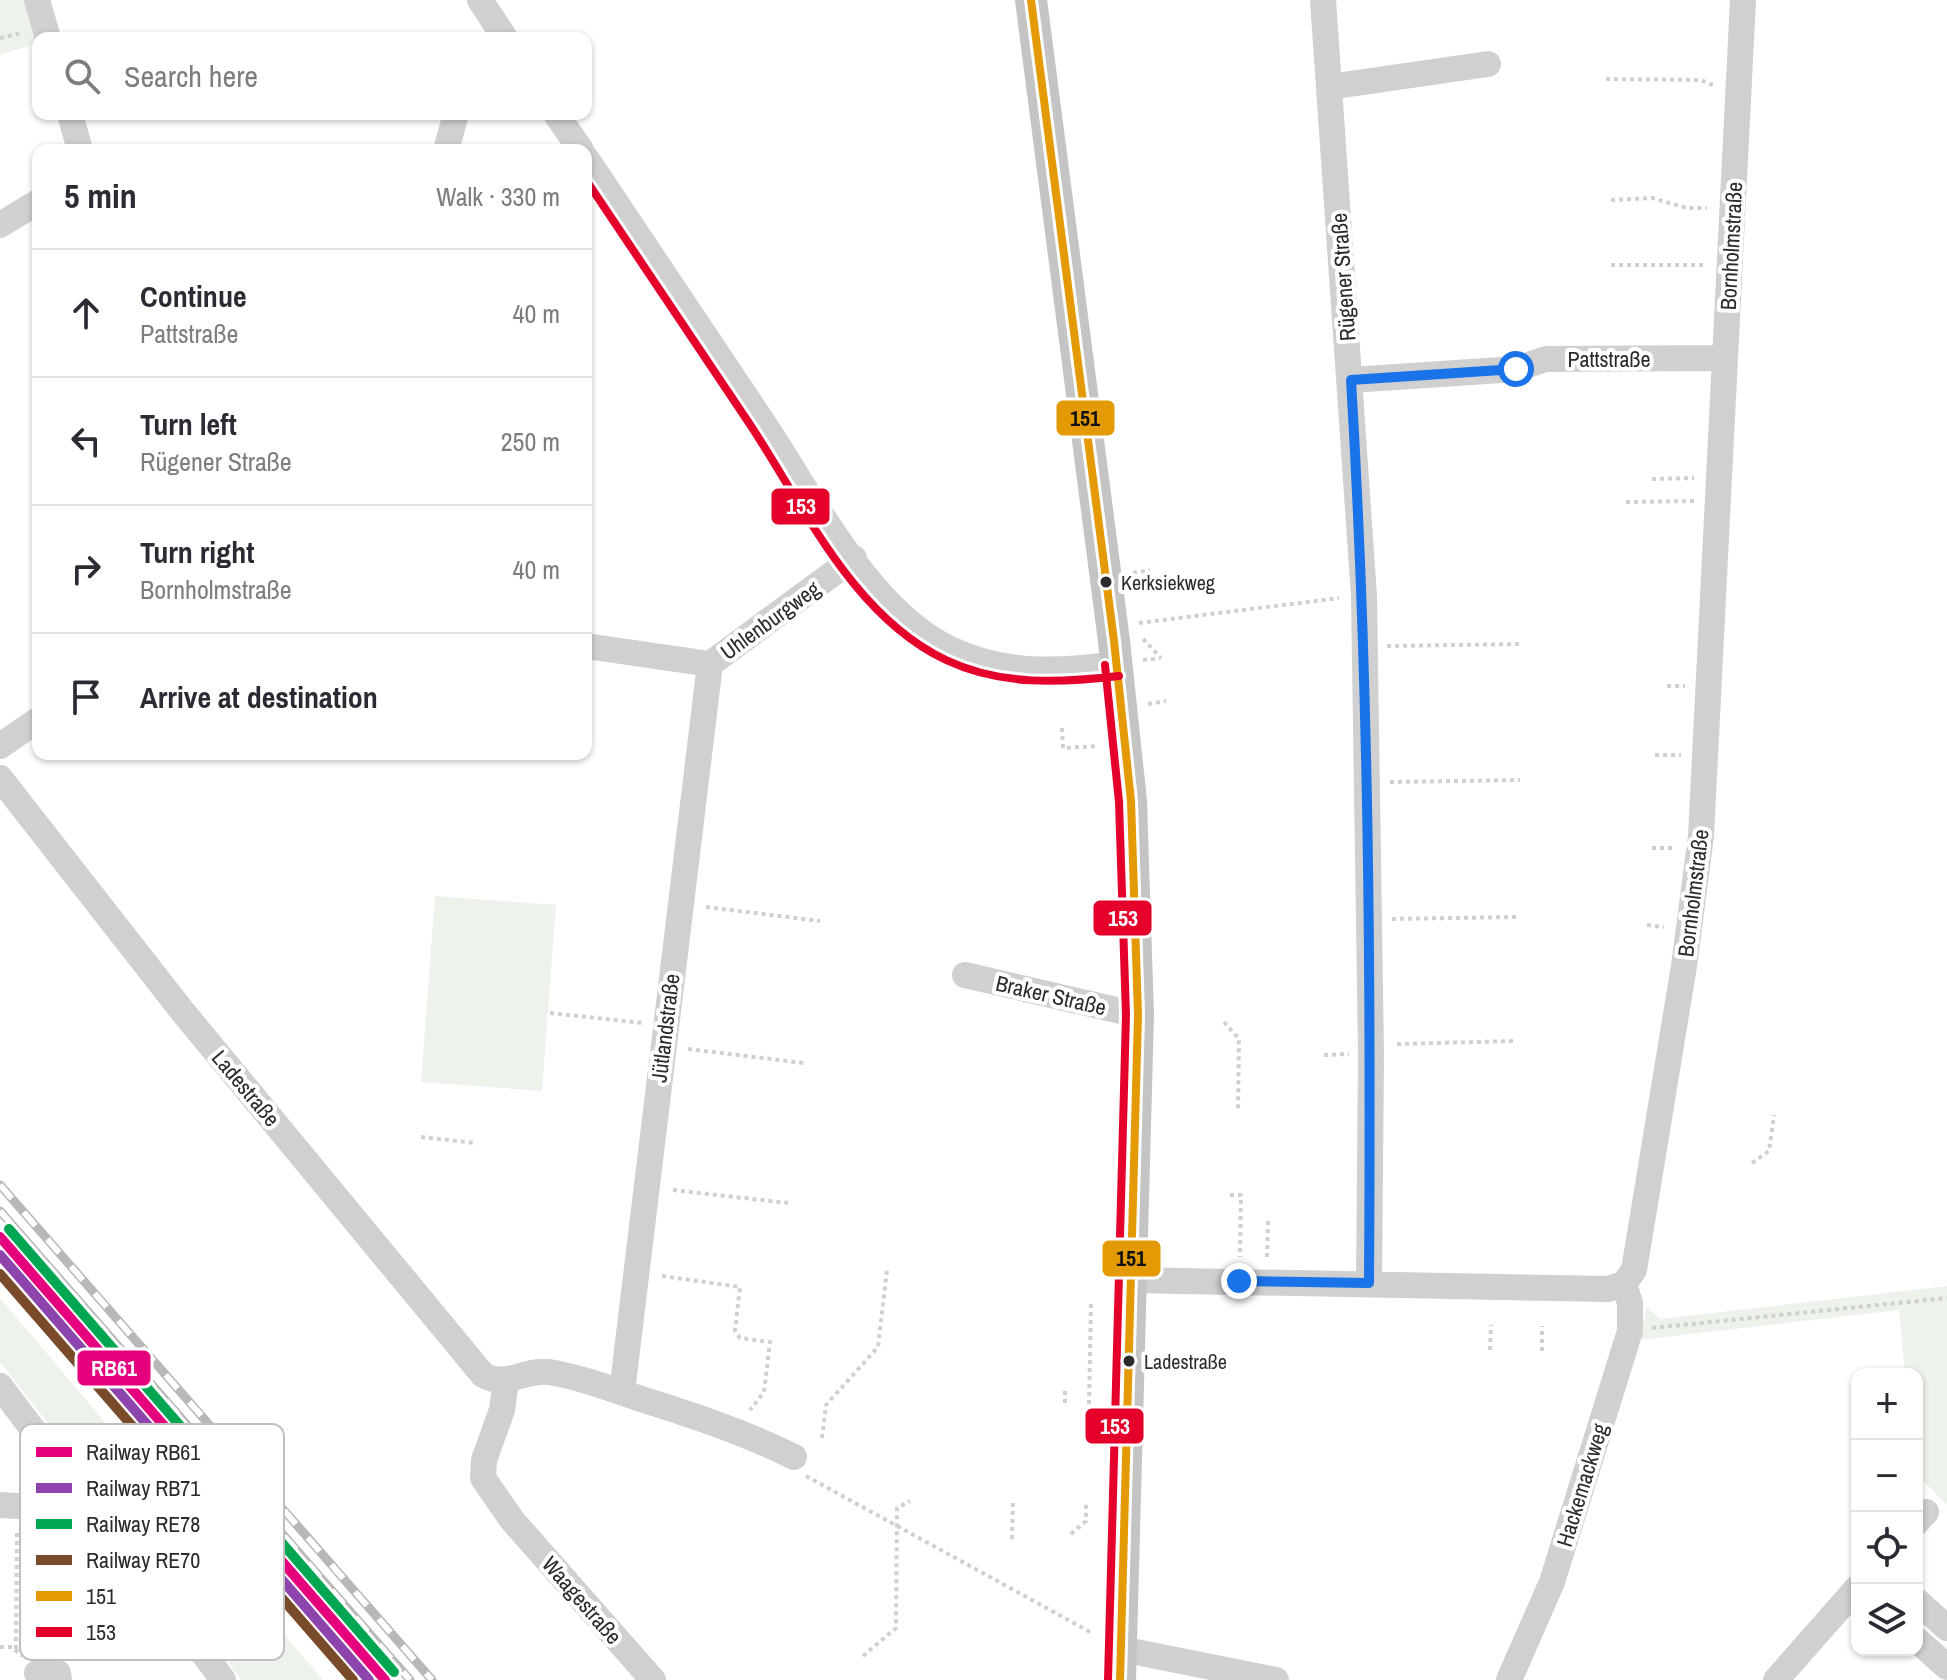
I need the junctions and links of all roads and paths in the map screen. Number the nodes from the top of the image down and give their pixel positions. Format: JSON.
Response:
{"nodes":[{"id":1,"x":37,"y":0,"type":"edge"},
{"id":2,"x":480,"y":0,"type":"edge"},
{"id":3,"x":1031,"y":0,"type":"edge"},
{"id":4,"x":1323,"y":0,"type":"edge"},
{"id":5,"x":1743,"y":0,"type":"edge"},
{"id":6,"x":36,"y":32,"type":"edge"},
{"id":7,"x":498,"y":32,"type":"edge"},
{"id":8,"x":32,"y":35,"type":"edge"},
{"id":9,"x":0,"y":38,"type":"edge"},
{"id":10,"x":1488,"y":64,"type":"dead end"},
{"id":11,"x":1606,"y":79,"type":"dead end"},
{"id":12,"x":1739,"y":86,"type":"junction"},
{"id":13,"x":1329,"y":87,"type":"junction"},
{"id":14,"x":72,"y":120,"type":"edge"},
{"id":15,"x":454,"y":120,"type":"edge"},
{"id":16,"x":560,"y":120,"type":"edge"},
{"id":17,"x":78,"y":144,"type":"edge"},
{"id":18,"x":448,"y":144,"type":"edge"},
{"id":19,"x":577,"y":144,"type":"edge"},
{"id":20,"x":592,"y":167,"type":"edge"},
{"id":21,"x":1611,"y":200,"type":"dead end"},
{"id":22,"x":32,"y":206,"type":"edge"},
{"id":23,"x":1732,"y":209,"type":"junction"},
{"id":24,"x":0,"y":225,"type":"edge"},
{"id":25,"x":1611,"y":265,"type":"dead end"},
{"id":26,"x":1730,"y":265,"type":"junction"},
{"id":27,"x":1725,"y":358,"type":"junction"},
{"id":28,"x":1351,"y":380,"type":"junction"},
{"id":29,"x":1652,"y":479,"type":"dead end"},
{"id":30,"x":1718,"y":490,"type":"junction"},
{"id":31,"x":1626,"y":502,"type":"dead end"},
{"id":32,"x":854,"y":558,"type":"junction"},
{"id":33,"x":1150,"y":570,"type":"dead end"},
{"id":34,"x":1133,"y":573,"type":"dead end"},
{"id":35,"x":1364,"y":596,"type":"junction"},
{"id":36,"x":1139,"y":623,"type":"dead end"},
{"id":37,"x":1141,"y":637,"type":"dead end"},
{"id":38,"x":1520,"y":644,"type":"dead end"},
{"id":39,"x":592,"y":647,"type":"edge"},
{"id":40,"x":1365,"y":647,"type":"junction"},
{"id":41,"x":1130,"y":662,"type":"junction"},
{"id":42,"x":710,"y":664,"type":"junction"},
{"id":43,"x":1166,"y":701,"type":"dead end"},
{"id":44,"x":1148,"y":704,"type":"dead end"},
{"id":45,"x":32,"y":724,"type":"edge"},
{"id":46,"x":1062,"y":728,"type":"dead end"},
{"id":47,"x":1126,"y":745,"type":"junction"},
{"id":48,"x":0,"y":746,"type":"edge"},
{"id":49,"x":0,"y":778,"type":"edge"},
{"id":50,"x":1520,"y":780,"type":"dead end"},
{"id":51,"x":1368,"y":783,"type":"junction"},
{"id":52,"x":680,"y":904,"type":"junction"},
{"id":53,"x":1519,"y":917,"type":"dead end"},
{"id":54,"x":1369,"y":919,"type":"junction"},
{"id":55,"x":820,"y":921,"type":"dead end"},
{"id":56,"x":965,"y":975,"type":"dead end"},
{"id":57,"x":550,"y":1013,"type":"dead end"},
{"id":58,"x":1138,"y":1015,"type":"junction"},
{"id":59,"x":1224,"y":1022,"type":"dead end"},
{"id":60,"x":663,"y":1036,"type":"junction"},
{"id":61,"x":1517,"y":1041,"type":"dead end"},
{"id":62,"x":1370,"y":1044,"type":"junction"},
{"id":63,"x":804,"y":1063,"type":"dead end"},
{"id":64,"x":1238,"y":1112,"type":"dead end"},
{"id":65,"x":1774,"y":1115,"type":"dead end"},
{"id":66,"x":421,"y":1137,"type":"dead end"},
{"id":67,"x":476,"y":1143,"type":"dead end"},
{"id":68,"x":1752,"y":1163,"type":"dead end"},
{"id":69,"x":646,"y":1186,"type":"junction"},
{"id":70,"x":1230,"y":1195,"type":"dead end"},
{"id":71,"x":788,"y":1203,"type":"dead end"},
{"id":72,"x":1268,"y":1219,"type":"dead end"},
{"id":73,"x":887,"y":1270,"type":"dead end"},
{"id":74,"x":636,"y":1273,"type":"junction"},
{"id":75,"x":1131,"y":1280,"type":"junction"},
{"id":76,"x":1239,"y":1281,"type":"junction"},
{"id":77,"x":1266,"y":1282,"type":"junction"},
{"id":78,"x":1369,"y":1283,"type":"junction"},
{"id":79,"x":1624,"y":1284,"type":"junction"},
{"id":80,"x":1947,"y":1298,"type":"edge"},
{"id":81,"x":1091,"y":1303,"type":"dead end"},
{"id":82,"x":1491,"y":1325,"type":"dead end"},
{"id":83,"x":1542,"y":1326,"type":"dead end"},
{"id":84,"x":1630,"y":1331,"type":"junction"},
{"id":85,"x":1490,"y":1350,"type":"dead end"},
{"id":86,"x":1542,"y":1351,"type":"dead end"},
{"id":87,"x":506,"y":1380,"type":"junction"},
{"id":88,"x":0,"y":1386,"type":"edge"},
{"id":89,"x":1065,"y":1388,"type":"dead end"},
{"id":90,"x":622,"y":1392,"type":"junction"},
{"id":91,"x":1065,"y":1403,"type":"dead end"},
{"id":92,"x":1089,"y":1404,"type":"dead end"},
{"id":93,"x":29,"y":1424,"type":"edge"},
{"id":94,"x":735,"y":1430,"type":"junction"},
{"id":95,"x":822,"y":1438,"type":"dead end"},
{"id":96,"x":794,"y":1457,"type":"joint"},
{"id":97,"x":910,"y":1501,"type":"dead end"},
{"id":98,"x":1013,"y":1502,"type":"dead end"},
{"id":99,"x":1086,"y":1503,"type":"dead end"},
{"id":100,"x":0,"y":1505,"type":"edge"},
{"id":101,"x":20,"y":1506,"type":"edge"},
{"id":102,"x":896,"y":1526,"type":"junction"},
{"id":103,"x":1071,"y":1534,"type":"dead end"},
{"id":104,"x":1012,"y":1539,"type":"dead end"},
{"id":105,"x":17,"y":1544,"type":"dead end"},
{"id":106,"x":1851,"y":1595,"type":"edge"},
{"id":107,"x":1923,"y":1606,"type":"edge"},
{"id":108,"x":1947,"y":1628,"type":"edge"},
{"id":109,"x":1923,"y":1645,"type":"edge"},
{"id":110,"x":0,"y":1647,"type":"edge"},
{"id":111,"x":863,"y":1656,"type":"dead end"},
{"id":112,"x":208,"y":1660,"type":"edge"},
{"id":113,"x":1120,"y":1664,"type":"edge"},
{"id":114,"x":1947,"y":1667,"type":"edge"},
{"id":115,"x":223,"y":1680,"type":"edge"},
{"id":116,"x":653,"y":1680,"type":"edge"},
{"id":117,"x":1276,"y":1680,"type":"edge"},
{"id":118,"x":1509,"y":1680,"type":"edge"},
{"id":119,"x":1776,"y":1680,"type":"edge"}],
"edges":[{"from":1,"to":6,"type":"street"},
{"from":2,"to":7,"type":"street"},
{"from":3,"to":41,"type":"main road","name":"Braker Straße"},
{"from":4,"to":13,"type":"street","name":"Rügener Straße"},
{"from":5,"to":12,"type":"street","name":"Bornholmstraße"},
{"from":8,"to":9,"type":"path"},
{"from":10,"to":13,"type":"street"},
{"from":11,"to":12,"type":"path"},
{"from":12,"to":23,"type":"street","name":"Bornholmstraße"},
{"from":13,"to":28,"type":"street","name":"Rügener Straße"},
{"from":14,"to":17,"type":"street"},
{"from":15,"to":18,"type":"street"},
{"from":16,"to":19,"type":"street"},
{"from":20,"to":32,"type":"street"},
{"from":21,"to":23,"type":"path"},
{"from":22,"to":24,"type":"street"},
{"from":23,"to":26,"type":"street","name":"Bornholmstraße"},
{"from":25,"to":26,"type":"path"},
{"from":26,"to":27,"type":"street","name":"Bornholmstraße"},
{"from":27,"to":28,"type":"street","name":"Pattstraße"},
{"from":27,"to":30,"type":"street","name":"Bornholmstraße"},
{"from":28,"to":35,"type":"street","name":"Rügener Straße"},
{"from":29,"to":30,"type":"path"},
{"from":30,"to":31,"type":"path"},
{"from":30,"to":79,"type":"street","name":"Bornholmstraße"},
{"from":32,"to":41,"type":"street"},
{"from":32,"to":42,"type":"street","name":"Uhlenburgweg"},
{"from":33,"to":34,"type":"path"},
{"from":35,"to":36,"type":"path"},
{"from":35,"to":40,"type":"street","name":"Rügener Straße"},
{"from":37,"to":41,"type":"path"},
{"from":38,"to":40,"type":"path"},
{"from":39,"to":42,"type":"street","name":"Uhlenburgweg"},
{"from":40,"to":51,"type":"street","name":"Rügener Straße"},
{"from":41,"to":47,"type":"main road","name":"Braker Straße"},
{"from":42,"to":52,"type":"street","name":"Jütlandstraße"},
{"from":43,"to":44,"type":"path"},
{"from":45,"to":48,"type":"street"},
{"from":46,"to":47,"type":"path"},
{"from":47,"to":58,"type":"main road","name":"Braker Straße"},
{"from":49,"to":87,"type":"street","name":"Ladestraße"},
{"from":50,"to":51,"type":"path"},
{"from":51,"to":54,"type":"street","name":"Rügener Straße"},
{"from":52,"to":55,"type":"path"},
{"from":52,"to":60,"type":"street","name":"Jütlandstraße"},
{"from":53,"to":54,"type":"path"},
{"from":54,"to":62,"type":"street","name":"Rügener Straße"},
{"from":56,"to":58,"type":"street","name":"Braker Straße"},
{"from":57,"to":60,"type":"path"},
{"from":58,"to":75,"type":"main road","name":"Braker Straße"},
{"from":59,"to":64,"type":"path"},
{"from":60,"to":63,"type":"path"},
{"from":60,"to":69,"type":"street","name":"Jütlandstraße"},
{"from":61,"to":62,"type":"path"},
{"from":62,"to":78,"type":"street","name":"Rügener Straße"},
{"from":65,"to":68,"type":"path"},
{"from":66,"to":67,"type":"path"},
{"from":69,"to":71,"type":"path"},
{"from":69,"to":74,"type":"street","name":"Jütlandstraße"},
{"from":70,"to":76,"type":"path"},
{"from":72,"to":77,"type":"path"},
{"from":73,"to":95,"type":"path"},
{"from":74,"to":90,"type":"street","name":"Jütlandstraße"},
{"from":74,"to":94,"type":"path"},
{"from":75,"to":76,"type":"street"},
{"from":75,"to":113,"type":"main road","name":"Braker Straße"},
{"from":76,"to":77,"type":"street"},
{"from":77,"to":78,"type":"street"},
{"from":78,"to":79,"type":"street"},
{"from":79,"to":84,"type":"street","name":"Hackemackweg"},
{"from":80,"to":84,"type":"path"},
{"from":81,"to":92,"type":"path"},
{"from":82,"to":85,"type":"path"},
{"from":83,"to":86,"type":"path"},
{"from":84,"to":118,"type":"street","name":"Hackemackweg"},
{"from":87,"to":90,"type":"street"},
{"from":87,"to":116,"type":"street","name":"Waagestraße"},
{"from":88,"to":93,"type":"street"},
{"from":89,"to":91,"type":"path"},
{"from":90,"to":94,"type":"street"},
{"from":94,"to":96,"type":"street"},
{"from":96,"to":102,"type":"path"},
{"from":97,"to":102,"type":"path"},
{"from":98,"to":104,"type":"path"},
{"from":99,"to":103,"type":"path"},
{"from":100,"to":101,"type":"street"},
{"from":102,"to":111,"type":"path"},
{"from":102,"to":113,"type":"path"},
{"from":105,"to":110,"type":"path"},
{"from":106,"to":119,"type":"street"},
{"from":107,"to":108,"type":"street"},
{"from":109,"to":114,"type":"street"},
{"from":112,"to":115,"type":"street"},
{"from":113,"to":117,"type":"street"}]}
